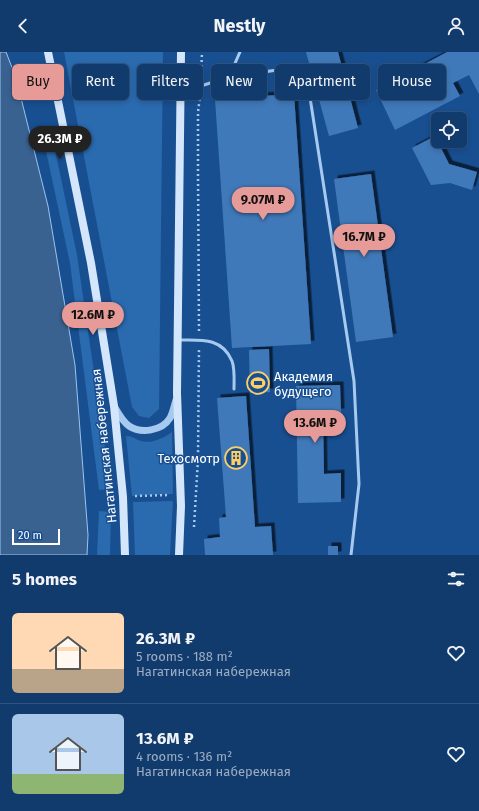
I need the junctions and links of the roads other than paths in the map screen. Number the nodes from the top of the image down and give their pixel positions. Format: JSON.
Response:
{"nodes":[{"id":1,"x":48,"y":52,"type":"edge"},
{"id":2,"x":181,"y":52,"type":"edge"},
{"id":3,"x":240,"y":52,"type":"edge"},
{"id":4,"x":181,"y":64,"type":"edge"},
{"id":5,"x":235,"y":64,"type":"edge"},
{"id":6,"x":267,"y":71,"type":"edge"},
{"id":7,"x":180,"y":100,"type":"edge"},
{"id":8,"x":178,"y":340,"type":"junction"},
{"id":9,"x":234,"y":389,"type":"dead end"},
{"id":10,"x":177,"y":393,"type":"junction"},
{"id":11,"x":114,"y":406,"type":"junction"},
{"id":12,"x":125,"y":555,"type":"edge"},
{"id":13,"x":179,"y":555,"type":"edge"},
{"id":14,"x":351,"y":555,"type":"edge"}],
"edges":[{"from":1,"to":11,"type":"main road","name":"Нагатинская набережная"},
{"from":2,"to":4,"type":"main road"},
{"from":3,"to":5,"type":"lane"},
{"from":6,"to":14,"type":"lane"},
{"from":7,"to":8,"type":"main road"},
{"from":8,"to":9,"type":"lane"},
{"from":8,"to":10,"type":"main road"},
{"from":10,"to":11,"type":"street"},
{"from":10,"to":13,"type":"main road"},
{"from":11,"to":12,"type":"main road","name":"Нагатинская набережная"}]}
